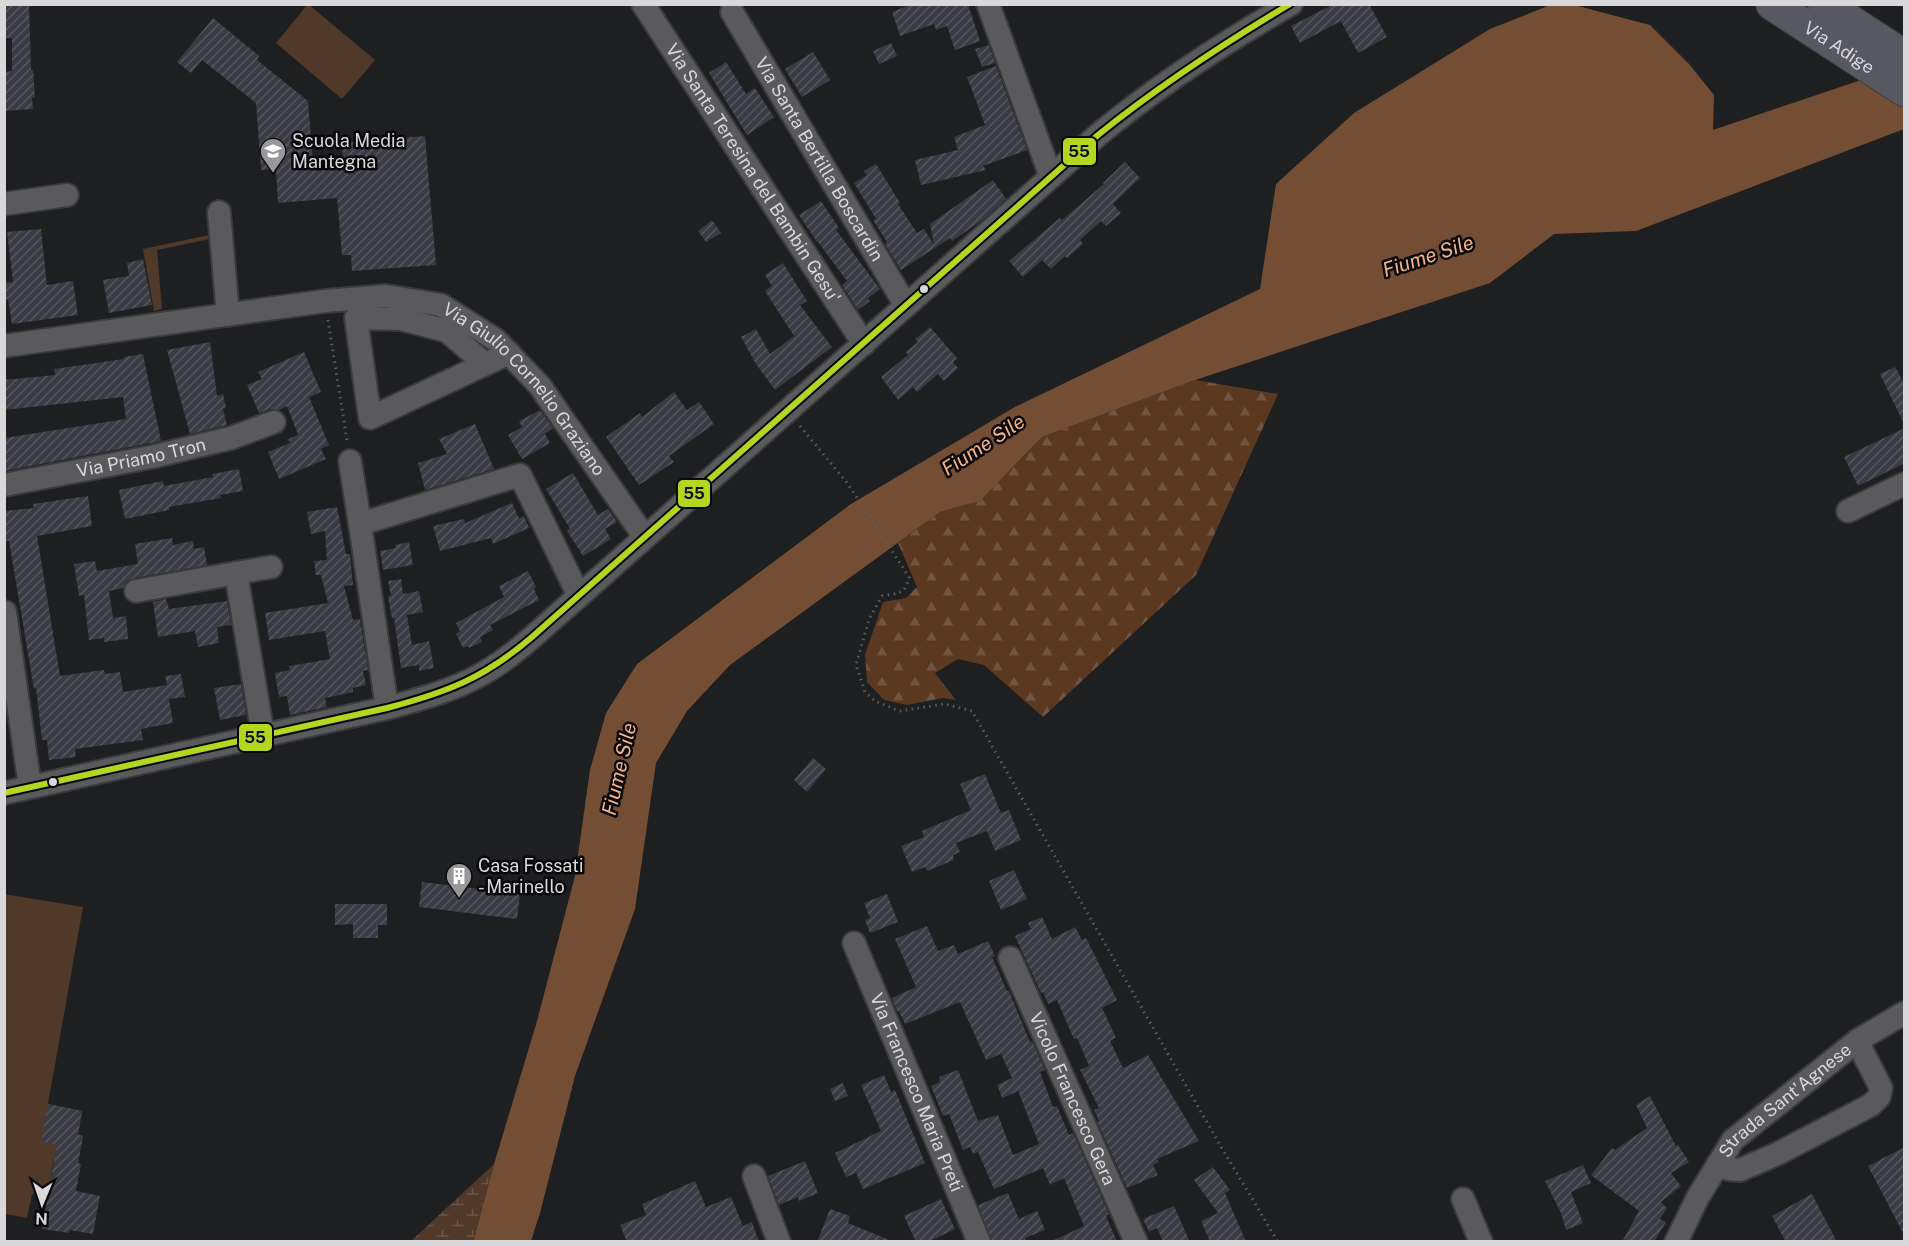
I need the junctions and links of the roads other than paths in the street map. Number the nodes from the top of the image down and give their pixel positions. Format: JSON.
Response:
{"nodes":[{"id":1,"x":643,"y":4,"type":"edge"},
{"id":2,"x":987,"y":4,"type":"edge"},
{"id":3,"x":1291,"y":4,"type":"edge"},
{"id":4,"x":1772,"y":4,"type":"edge"},
{"id":5,"x":1824,"y":4,"type":"edge"},
{"id":6,"x":732,"y":12,"type":"dead end"},
{"id":7,"x":1905,"y":56,"type":"edge"},
{"id":8,"x":1905,"y":90,"type":"edge"},
{"id":9,"x":1052,"y":177,"type":"junction"},
{"id":10,"x":67,"y":195,"type":"dead end"},
{"id":11,"x":4,"y":204,"type":"edge"},
{"id":12,"x":219,"y":212,"type":"dead end"},
{"id":13,"x":906,"y":306,"type":"junction"},
{"id":14,"x":228,"y":315,"type":"junction"},
{"id":15,"x":864,"y":344,"type":"junction"},
{"id":16,"x":4,"y":345,"type":"edge"},
{"id":17,"x":510,"y":353,"type":"junction"},
{"id":18,"x":485,"y":364,"type":"junction"},
{"id":19,"x":274,"y":422,"type":"dead end"},
{"id":20,"x":350,"y":461,"type":"road end"},
{"id":21,"x":1905,"y":484,"type":"edge"},
{"id":22,"x":4,"y":485,"type":"edge"},
{"id":23,"x":1848,"y":511,"type":"dead end"},
{"id":24,"x":360,"y":524,"type":"junction"},
{"id":25,"x":644,"y":536,"type":"junction"},
{"id":26,"x":271,"y":567,"type":"dead end"},
{"id":27,"x":236,"y":573,"type":"junction"},
{"id":28,"x":136,"y":591,"type":"dead end"},
{"id":29,"x":579,"y":596,"type":"junction"},
{"id":30,"x":5,"y":612,"type":"edge"},
{"id":31,"x":387,"y":708,"type":"junction"},
{"id":32,"x":263,"y":735,"type":"junction"},
{"id":33,"x":30,"y":787,"type":"junction"},
{"id":34,"x":4,"y":793,"type":"edge"},
{"id":35,"x":854,"y":943,"type":"dead end"},
{"id":36,"x":1010,"y":958,"type":"dead end"},
{"id":37,"x":1905,"y":1013,"type":"edge"},
{"id":38,"x":1857,"y":1041,"type":"junction"},
{"id":39,"x":1718,"y":1164,"type":"junction"},
{"id":40,"x":754,"y":1176,"type":"dead end"},
{"id":41,"x":1463,"y":1199,"type":"dead end"},
{"id":42,"x":779,"y":1242,"type":"edge"},
{"id":43,"x":979,"y":1242,"type":"edge"},
{"id":44,"x":1137,"y":1242,"type":"edge"},
{"id":45,"x":1481,"y":1242,"type":"edge"},
{"id":46,"x":1676,"y":1242,"type":"edge"}],
"edges":[{"from":1,"to":15,"type":"street","name":"Via Santa Teresina del Bambin Gesu'"},
{"from":2,"to":9,"type":"street"},
{"from":3,"to":9,"type":"street"},
{"from":4,"to":8,"type":"highway","name":"Via Adige"},
{"from":5,"to":7,"type":"highway","name":"Via Adige"},
{"from":6,"to":13,"type":"street","name":"Via Santa Bertilla Boscardin"},
{"from":9,"to":13,"type":"street"},
{"from":10,"to":11,"type":"street"},
{"from":12,"to":14,"type":"street"},
{"from":13,"to":15,"type":"street"},
{"from":14,"to":16,"type":"street","name":"Via Giulio Cornelio Graziano"},
{"from":14,"to":17,"type":"street","name":"Via Giulio Cornelio Graziano"},
{"from":15,"to":25,"type":"street"},
{"from":17,"to":18,"type":"street"},
{"from":17,"to":25,"type":"street","name":"Via Giulio Cornelio Graziano"},
{"from":18,"to":18,"type":"street"},
{"from":19,"to":22,"type":"street","name":"Via Priamo Tron"},
{"from":20,"to":24,"type":"street"},
{"from":21,"to":23,"type":"street"},
{"from":24,"to":29,"type":"street"},
{"from":24,"to":31,"type":"street"},
{"from":25,"to":29,"type":"street"},
{"from":26,"to":27,"type":"street"},
{"from":27,"to":28,"type":"street"},
{"from":27,"to":32,"type":"street"},
{"from":29,"to":31,"type":"street"},
{"from":30,"to":33,"type":"street"},
{"from":31,"to":32,"type":"street"},
{"from":32,"to":33,"type":"street"},
{"from":33,"to":34,"type":"street"},
{"from":35,"to":43,"type":"street","name":"Via Francesco Maria Preti"},
{"from":36,"to":44,"type":"street","name":"Vicolo Francesco Gera"},
{"from":37,"to":38,"type":"street","name":"Strada Sant'Agnese"},
{"from":38,"to":39,"type":"street","name":"Strada Sant'Agnese"},
{"from":38,"to":39,"type":"street","name":"Strada Sant'Agnese"},
{"from":39,"to":46,"type":"street","name":"Strada Sant'Agnese"},
{"from":40,"to":42,"type":"street"},
{"from":41,"to":45,"type":"street"}]}
